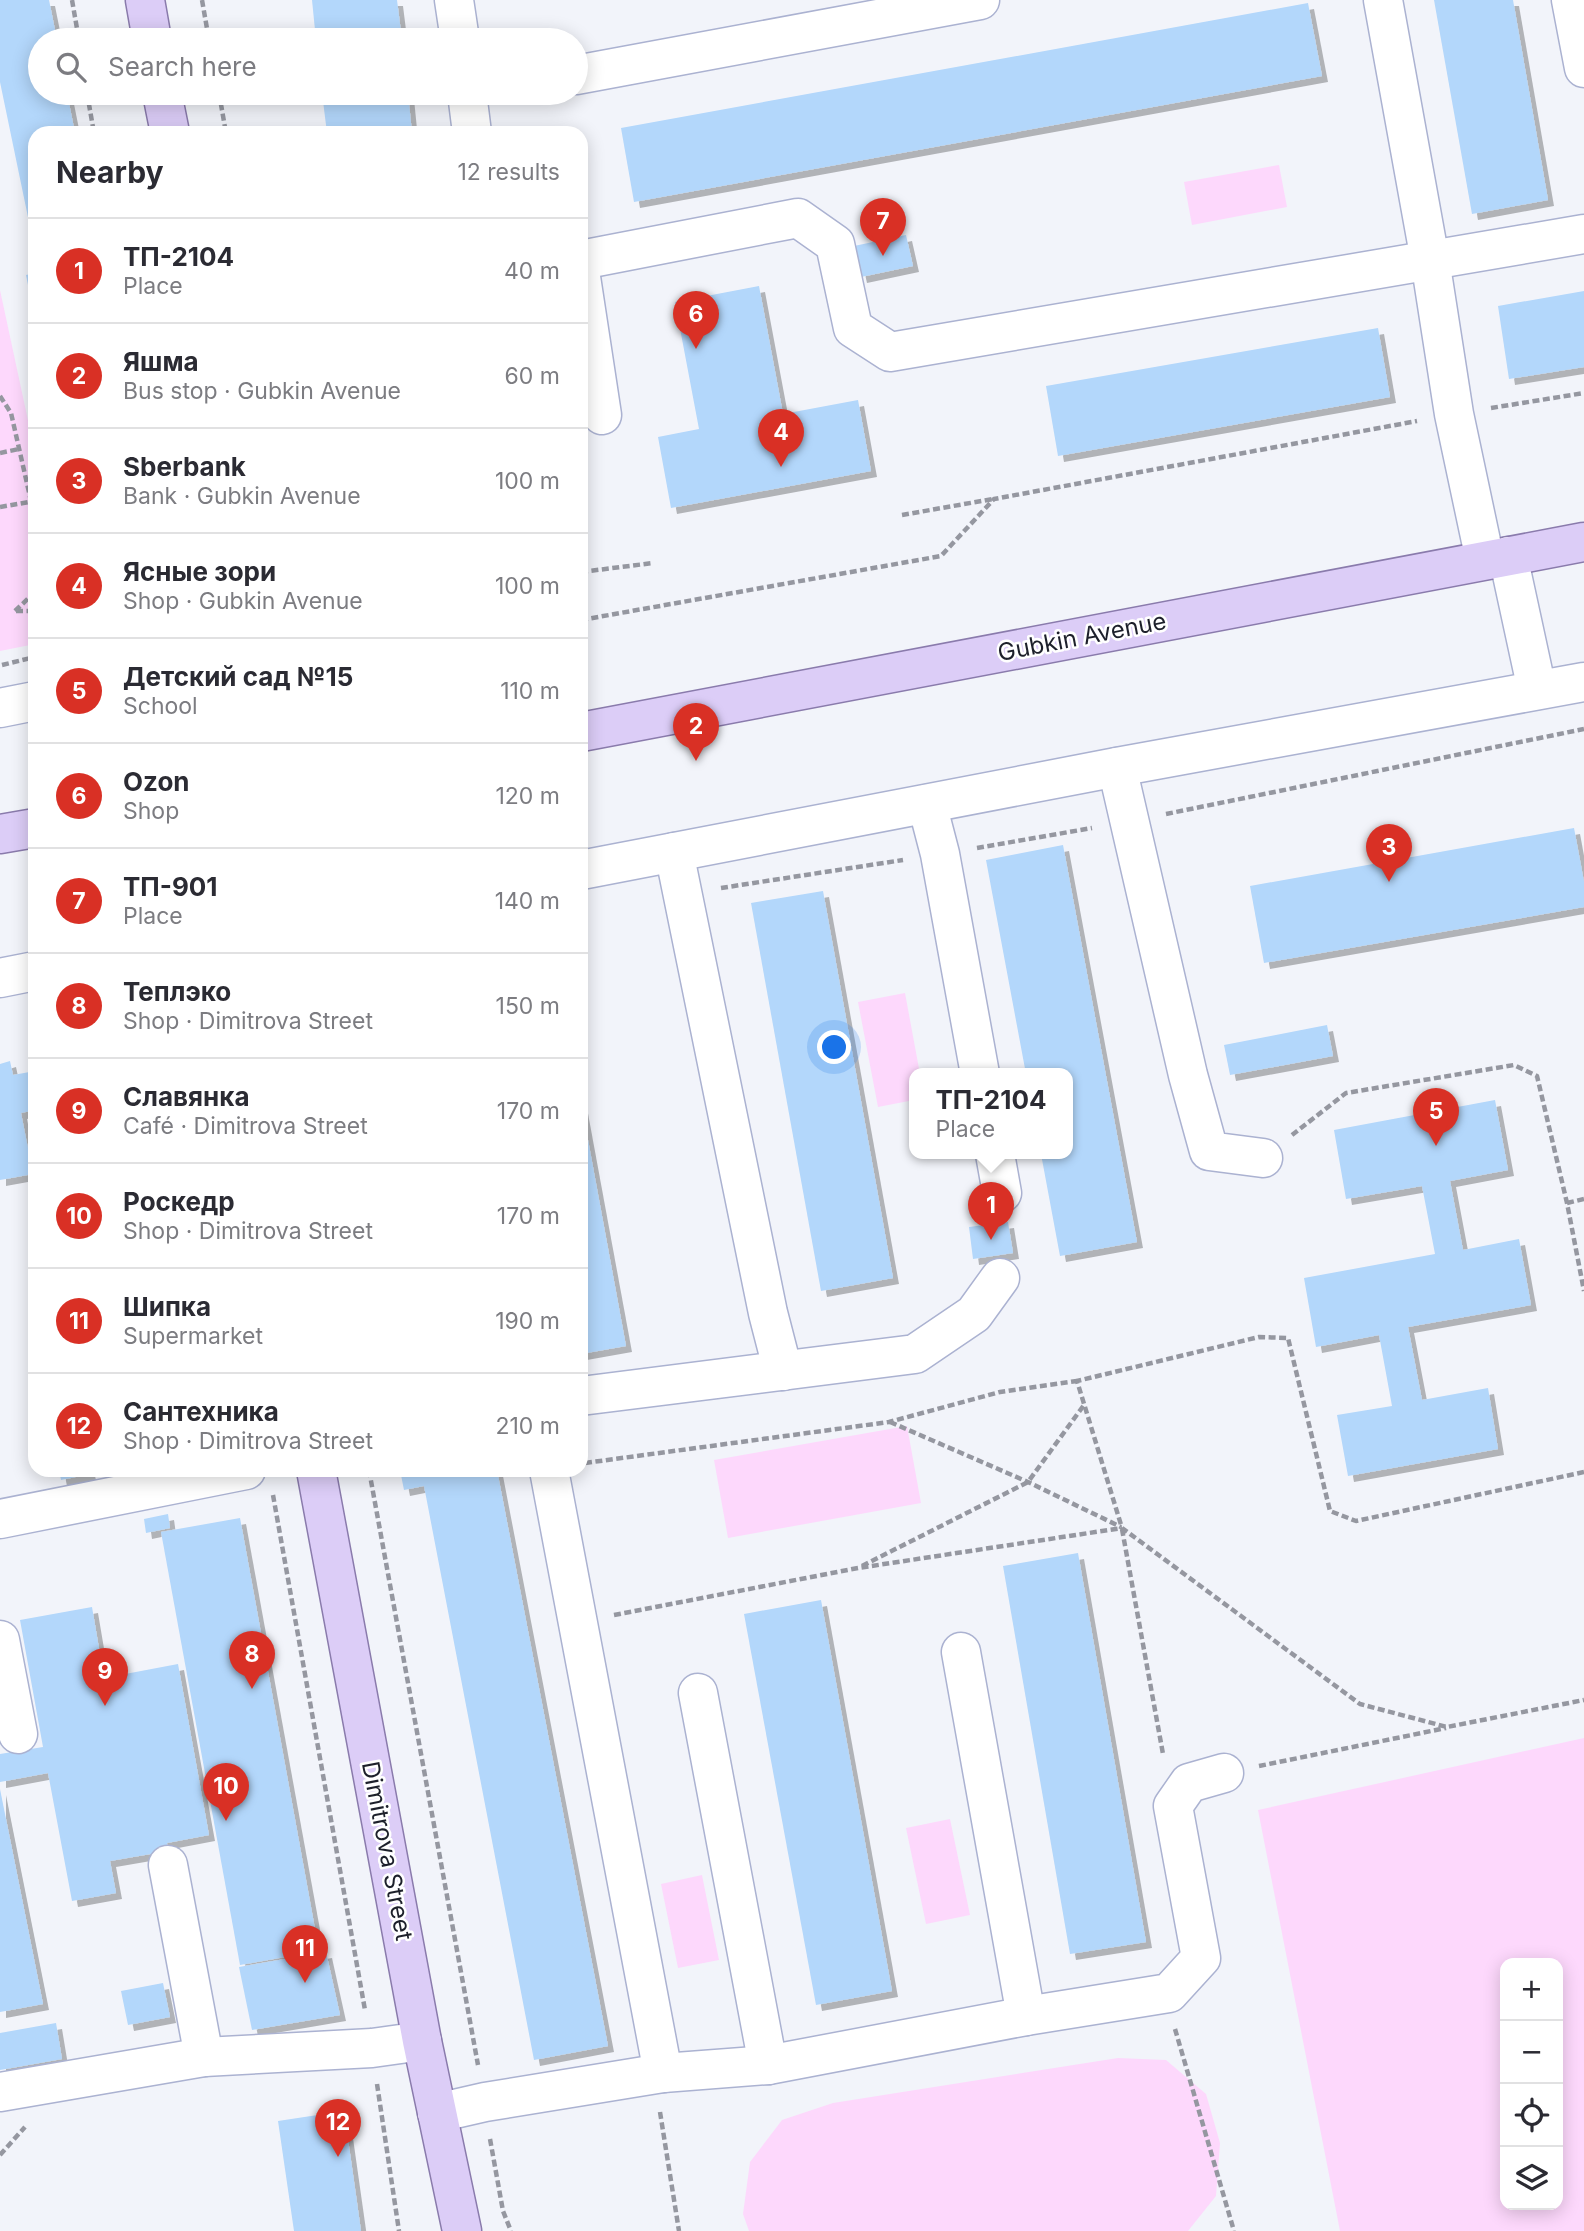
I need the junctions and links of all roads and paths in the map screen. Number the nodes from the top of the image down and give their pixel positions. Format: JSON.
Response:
{"nodes":[{"id":1,"x":72,"y":0,"type":"edge"},
{"id":2,"x":145,"y":0,"type":"edge"},
{"id":3,"x":202,"y":0,"type":"edge"},
{"id":4,"x":454,"y":0,"type":"edge"},
{"id":5,"x":980,"y":0,"type":"edge"},
{"id":6,"x":1383,"y":0,"type":"edge"},
{"id":7,"x":1571,"y":0,"type":"edge"},
{"id":8,"x":923,"y":5,"type":"edge"},
{"id":9,"x":77,"y":28,"type":"edge"},
{"id":10,"x":150,"y":28,"type":"edge"},
{"id":11,"x":207,"y":28,"type":"edge"},
{"id":12,"x":458,"y":28,"type":"edge"},
{"id":13,"x":1584,"y":68,"type":"edge"},
{"id":14,"x":588,"y":73,"type":"edge"},
{"id":15,"x":89,"y":105,"type":"edge"},
{"id":16,"x":164,"y":105,"type":"edge"},
{"id":17,"x":221,"y":105,"type":"edge"},
{"id":18,"x":471,"y":105,"type":"edge"},
{"id":19,"x":92,"y":126,"type":"edge"},
{"id":20,"x":169,"y":126,"type":"edge"},
{"id":21,"x":225,"y":126,"type":"edge"},
{"id":22,"x":472,"y":126,"type":"edge"},
{"id":23,"x":1584,"y":234,"type":"edge"},
{"id":24,"x":588,"y":259,"type":"edge"},
{"id":25,"x":1430,"y":260,"type":"junction"},
{"id":26,"x":588,"y":323,"type":"edge"},
{"id":27,"x":1584,"y":393,"type":"edge"},
{"id":28,"x":0,"y":396,"type":"edge"},
{"id":29,"x":1454,"y":414,"type":"junction"},
{"id":30,"x":602,"y":415,"type":"dead end"},
{"id":31,"x":19,"y":449,"type":"junction"},
{"id":32,"x":0,"y":453,"type":"edge"},
{"id":33,"x":28,"y":482,"type":"edge"},
{"id":34,"x":994,"y":499,"type":"junction"},
{"id":35,"x":28,"y":502,"type":"edge"},
{"id":36,"x":0,"y":507,"type":"edge"},
{"id":37,"x":902,"y":515,"type":"dead end"},
{"id":38,"x":1584,"y":542,"type":"edge"},
{"id":39,"x":1496,"y":558,"type":"junction"},
{"id":40,"x":653,"y":563,"type":"dead end"},
{"id":41,"x":588,"y":571,"type":"edge"},
{"id":42,"x":28,"y":599,"type":"edge"},
{"id":43,"x":28,"y":611,"type":"edge"},
{"id":44,"x":588,"y":619,"type":"edge"},
{"id":45,"x":28,"y":659,"type":"edge"},
{"id":46,"x":0,"y":665,"type":"edge"},
{"id":47,"x":1584,"y":682,"type":"edge"},
{"id":48,"x":1537,"y":690,"type":"junction"},
{"id":49,"x":28,"y":702,"type":"edge"},
{"id":50,"x":0,"y":708,"type":"edge"},
{"id":51,"x":1584,"y":729,"type":"edge"},
{"id":52,"x":588,"y":731,"type":"edge"},
{"id":53,"x":1117,"y":767,"type":"junction"},
{"id":54,"x":927,"y":804,"type":"junction"},
{"id":55,"x":1130,"y":821,"type":"junction"},
{"id":56,"x":28,"y":829,"type":"edge"},
{"id":57,"x":0,"y":834,"type":"edge"},
{"id":58,"x":674,"y":852,"type":"junction"},
{"id":59,"x":940,"y":854,"type":"junction"},
{"id":60,"x":588,"y":869,"type":"edge"},
{"id":61,"x":681,"y":894,"type":"junction"},
{"id":62,"x":28,"y":972,"type":"edge"},
{"id":63,"x":0,"y":978,"type":"edge"},
{"id":64,"x":979,"y":1068,"type":"edge"},
{"id":65,"x":1263,"y":1158,"type":"joint"},
{"id":66,"x":996,"y":1159,"type":"edge"},
{"id":67,"x":1002,"y":1194,"type":"dead end"},
{"id":68,"x":1584,"y":1199,"type":"edge"},
{"id":69,"x":1567,"y":1203,"type":"junction"},
{"id":70,"x":1000,"y":1278,"type":"dead end"},
{"id":71,"x":1584,"y":1292,"type":"edge"},
{"id":72,"x":783,"y":1371,"type":"junction"},
{"id":73,"x":1077,"y":1381,"type":"junction"},
{"id":74,"x":588,"y":1394,"type":"edge"},
{"id":75,"x":1084,"y":1405,"type":"junction"},
{"id":76,"x":889,"y":1422,"type":"junction"},
{"id":77,"x":588,"y":1463,"type":"edge"},
{"id":78,"x":1584,"y":1472,"type":"edge"},
{"id":79,"x":258,"y":1477,"type":"edge"},
{"id":80,"x":317,"y":1477,"type":"edge"},
{"id":81,"x":370,"y":1477,"type":"edge"},
{"id":82,"x":551,"y":1477,"type":"edge"},
{"id":83,"x":120,"y":1482,"type":"edge"},
{"id":84,"x":1028,"y":1482,"type":"junction"},
{"id":85,"x":0,"y":1519,"type":"edge"},
{"id":86,"x":1122,"y":1528,"type":"junction"},
{"id":87,"x":858,"y":1568,"type":"junction"},
{"id":88,"x":579,"y":1622,"type":"junction"},
{"id":89,"x":0,"y":1640,"type":"edge"},
{"id":90,"x":961,"y":1652,"type":"dead end"},
{"id":91,"x":698,"y":1693,"type":"dead end"},
{"id":92,"x":1584,"y":1700,"type":"edge"},
{"id":93,"x":1447,"y":1727,"type":"junction"},
{"id":94,"x":18,"y":1734,"type":"dead end"},
{"id":95,"x":1224,"y":1773,"type":"joint"},
{"id":96,"x":1173,"y":1807,"type":"junction"},
{"id":97,"x":168,"y":1865,"type":"dead end"},
{"id":98,"x":1169,"y":1993,"type":"junction"},
{"id":99,"x":1026,"y":2016,"type":"junction"},
{"id":100,"x":422,"y":2040,"type":"junction"},
{"id":101,"x":372,"y":2048,"type":"junction"},
{"id":102,"x":204,"y":2057,"type":"junction"},
{"id":103,"x":768,"y":2065,"type":"junction"},
{"id":104,"x":663,"y":2073,"type":"junction"},
{"id":105,"x":0,"y":2092,"type":"edge"},
{"id":106,"x":485,"y":2102,"type":"junction"},
{"id":107,"x":437,"y":2113,"type":"junction"},
{"id":108,"x":34,"y":2117,"type":"dead end"},
{"id":109,"x":0,"y":2155,"type":"edge"},
{"id":110,"x":399,"y":2231,"type":"edge"},
{"id":111,"x":461,"y":2231,"type":"edge"},
{"id":112,"x":511,"y":2231,"type":"edge"},
{"id":113,"x":679,"y":2231,"type":"edge"},
{"id":114,"x":1234,"y":2231,"type":"edge"}],
"edges":[{"from":1,"to":9,"type":"path"},
{"from":2,"to":10,"type":"main road"},
{"from":3,"to":11,"type":"path"},
{"from":4,"to":12,"type":"lane"},
{"from":5,"to":8,"type":"lane"},
{"from":6,"to":25,"type":"lane"},
{"from":7,"to":13,"type":"lane"},
{"from":8,"to":14,"type":"lane"},
{"from":15,"to":19,"type":"path"},
{"from":16,"to":20,"type":"main road"},
{"from":17,"to":21,"type":"path"},
{"from":18,"to":22,"type":"lane"},
{"from":23,"to":25,"type":"lane"},
{"from":24,"to":25,"type":"lane"},
{"from":25,"to":29,"type":"lane"},
{"from":26,"to":30,"type":"lane"},
{"from":27,"to":29,"type":"path"},
{"from":28,"to":31,"type":"path"},
{"from":29,"to":34,"type":"path"},
{"from":29,"to":39,"type":"lane"},
{"from":31,"to":32,"type":"path"},
{"from":31,"to":33,"type":"path"},
{"from":34,"to":37,"type":"path"},
{"from":34,"to":44,"type":"path"},
{"from":35,"to":36,"type":"path"},
{"from":38,"to":39,"type":"main road","name":"Gubkin Avenue"},
{"from":39,"to":48,"type":"lane"},
{"from":39,"to":52,"type":"main road","name":"Gubkin Avenue"},
{"from":40,"to":41,"type":"path"},
{"from":42,"to":43,"type":"path"},
{"from":45,"to":46,"type":"path"},
{"from":47,"to":48,"type":"lane"},
{"from":48,"to":53,"type":"lane"},
{"from":49,"to":50,"type":"lane"},
{"from":51,"to":55,"type":"path"},
{"from":53,"to":54,"type":"lane"},
{"from":53,"to":55,"type":"lane"},
{"from":54,"to":58,"type":"lane"},
{"from":54,"to":59,"type":"lane"},
{"from":55,"to":59,"type":"path"},
{"from":55,"to":65,"type":"lane"},
{"from":56,"to":57,"type":"main road"},
{"from":58,"to":60,"type":"lane"},
{"from":58,"to":61,"type":"lane"},
{"from":59,"to":61,"type":"path"},
{"from":59,"to":64,"type":"lane"},
{"from":61,"to":72,"type":"lane"},
{"from":62,"to":63,"type":"lane"},
{"from":65,"to":69,"type":"path"},
{"from":66,"to":67,"type":"lane"},
{"from":68,"to":69,"type":"path"},
{"from":69,"to":71,"type":"path"},
{"from":70,"to":72,"type":"lane"},
{"from":72,"to":74,"type":"lane"},
{"from":73,"to":75,"type":"path"},
{"from":73,"to":76,"type":"path"},
{"from":73,"to":78,"type":"path"},
{"from":75,"to":84,"type":"path"},
{"from":75,"to":86,"type":"path"},
{"from":76,"to":77,"type":"path"},
{"from":76,"to":84,"type":"path"},
{"from":79,"to":83,"type":"lane"},
{"from":79,"to":101,"type":"path"},
{"from":80,"to":100,"type":"main road","name":"Dimitrova Street"},
{"from":81,"to":106,"type":"path"},
{"from":82,"to":88,"type":"lane"},
{"from":83,"to":85,"type":"lane"},
{"from":84,"to":86,"type":"path"},
{"from":84,"to":87,"type":"path"},
{"from":86,"to":87,"type":"path"},
{"from":86,"to":93,"type":"path"},
{"from":86,"to":96,"type":"path"},
{"from":87,"to":88,"type":"path"},
{"from":88,"to":104,"type":"lane"},
{"from":89,"to":94,"type":"lane"},
{"from":90,"to":99,"type":"lane"},
{"from":91,"to":103,"type":"lane"},
{"from":92,"to":93,"type":"path"},
{"from":93,"to":95,"type":"path"},
{"from":95,"to":96,"type":"lane"},
{"from":96,"to":98,"type":"lane"},
{"from":97,"to":102,"type":"lane"},
{"from":98,"to":99,"type":"lane"},
{"from":98,"to":114,"type":"path"},
{"from":99,"to":103,"type":"lane"},
{"from":100,"to":101,"type":"lane"},
{"from":100,"to":107,"type":"main road","name":"Dimitrova Street"},
{"from":101,"to":102,"type":"lane"},
{"from":101,"to":110,"type":"path"},
{"from":102,"to":105,"type":"lane"},
{"from":103,"to":104,"type":"lane"},
{"from":104,"to":106,"type":"lane"},
{"from":104,"to":113,"type":"path"},
{"from":106,"to":107,"type":"lane"},
{"from":106,"to":112,"type":"path"},
{"from":107,"to":111,"type":"main road","name":"Dimitrova Street"},
{"from":108,"to":109,"type":"path"}]}
